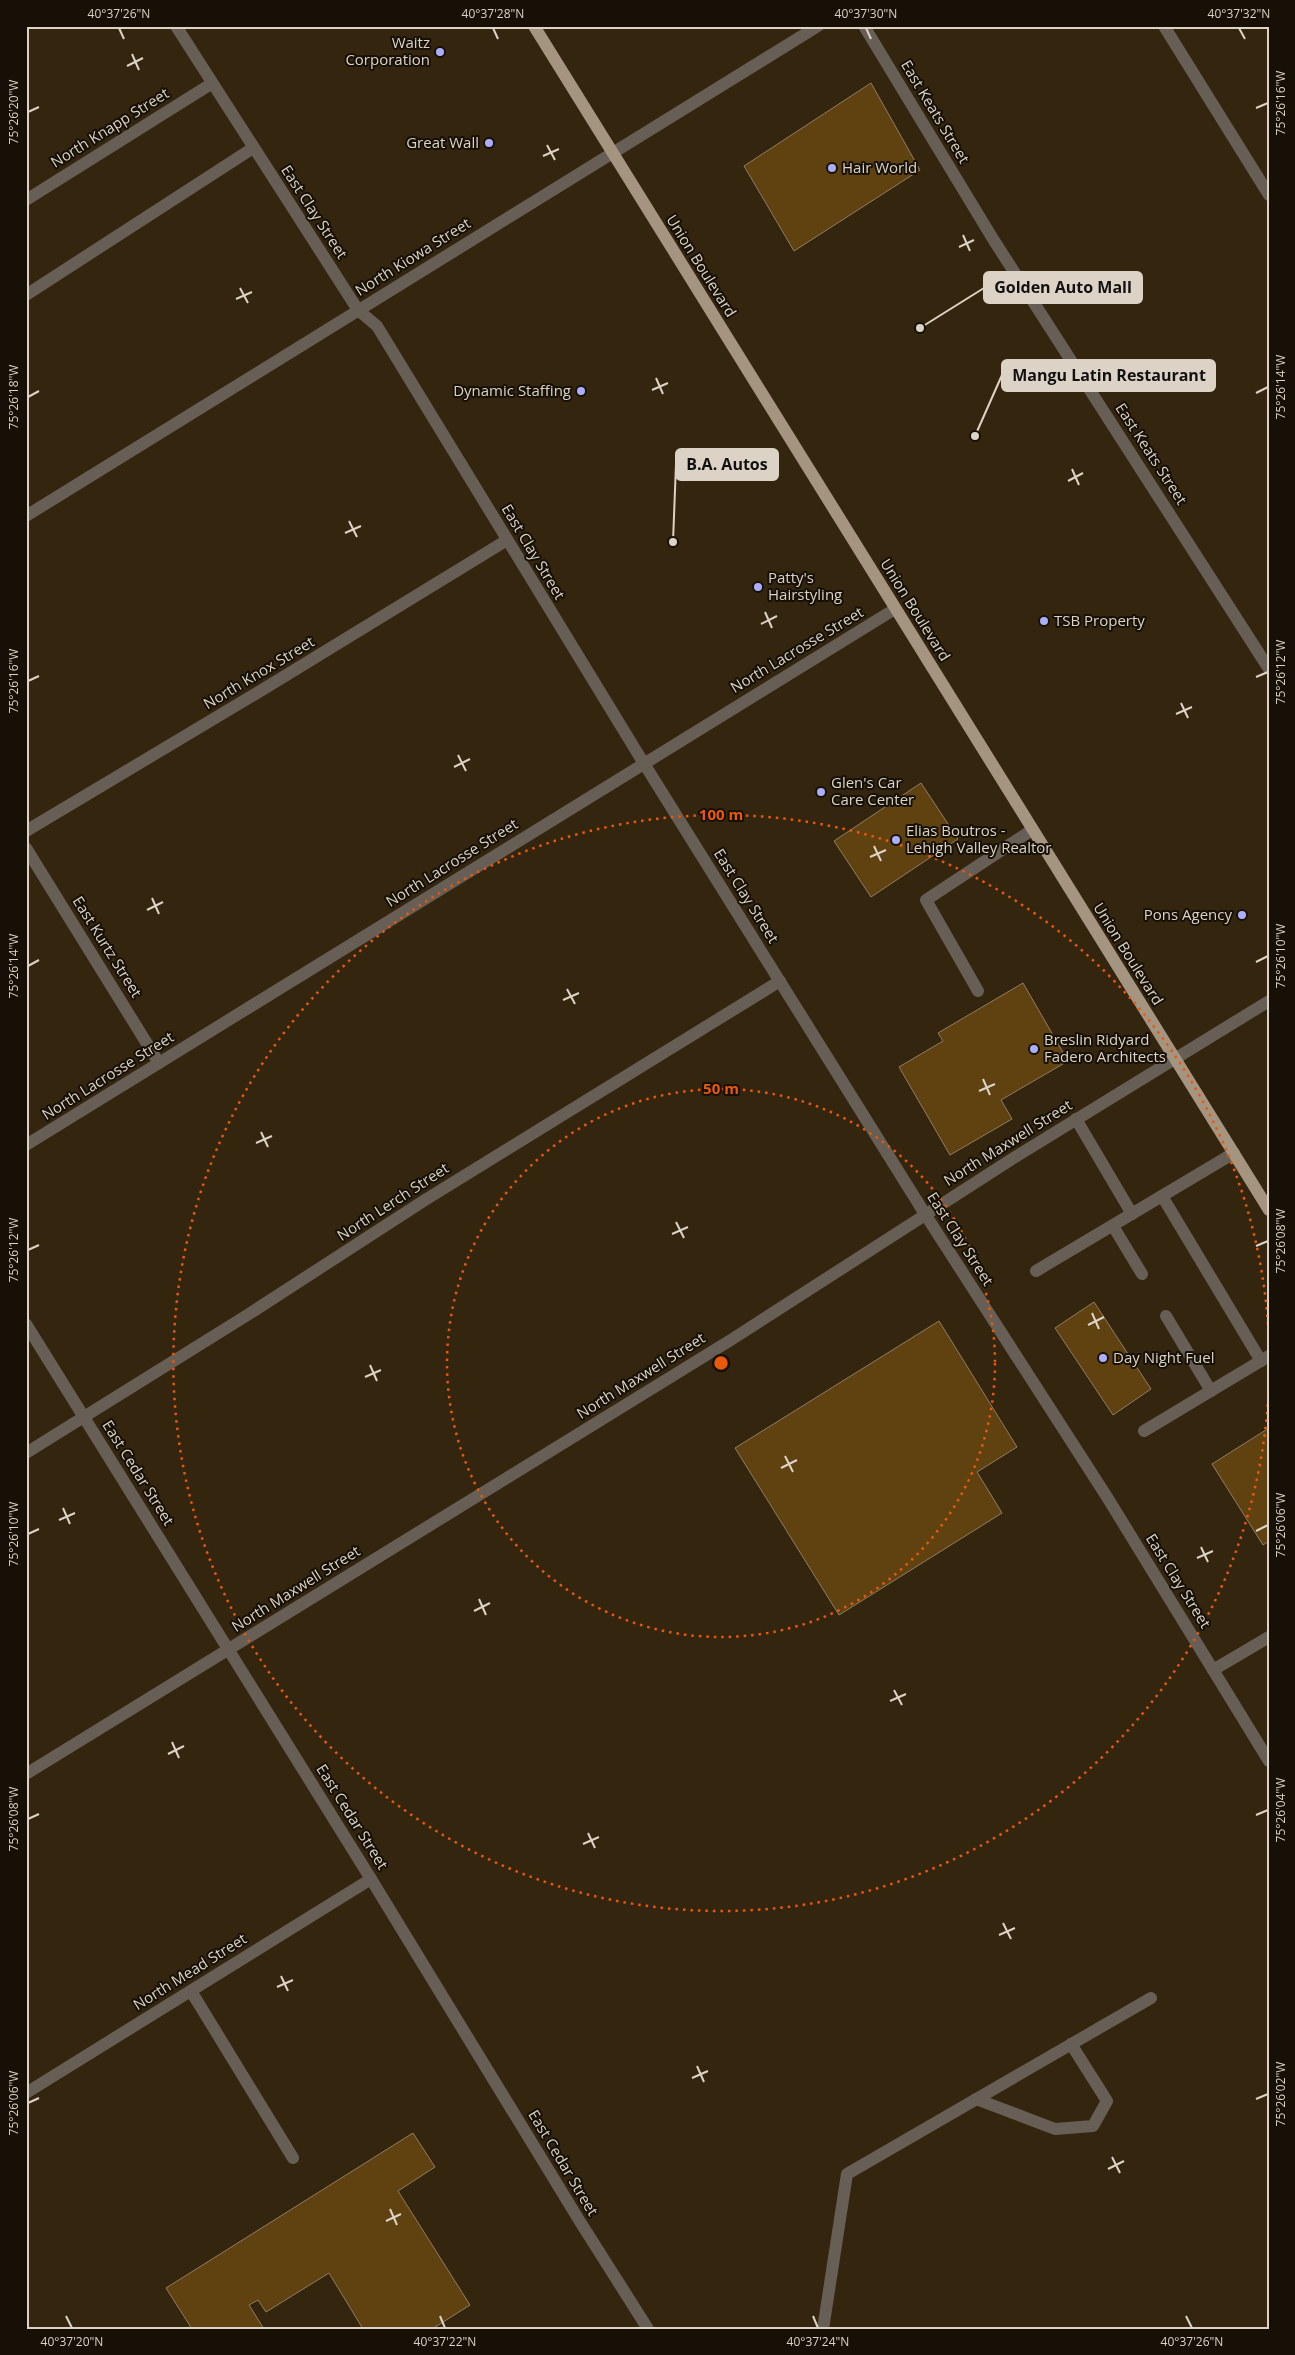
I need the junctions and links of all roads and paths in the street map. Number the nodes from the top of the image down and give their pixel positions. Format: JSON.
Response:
{"nodes":[{"id":1,"x":176,"y":26,"type":"edge"},
{"id":2,"x":534,"y":26,"type":"edge"},
{"id":3,"x":818,"y":26,"type":"edge"},
{"id":4,"x":864,"y":26,"type":"edge"},
{"id":5,"x":1164,"y":26,"type":"edge"},
{"id":6,"x":212,"y":84,"type":"junction"},
{"id":7,"x":253,"y":148,"type":"junction"},
{"id":8,"x":612,"y":153,"type":"junction"},
{"id":9,"x":1269,"y":195,"type":"edge"},
{"id":10,"x":26,"y":200,"type":"edge"},
{"id":11,"x":26,"y":295,"type":"edge"},
{"id":12,"x":358,"y":310,"type":"junction"},
{"id":13,"x":26,"y":516,"type":"edge"},
{"id":14,"x":506,"y":540,"type":"junction"},
{"id":15,"x":895,"y":609,"type":"junction"},
{"id":16,"x":1269,"y":669,"type":"edge"},
{"id":17,"x":643,"y":762,"type":"junction"},
{"id":18,"x":26,"y":830,"type":"edge"},
{"id":19,"x":1032,"y":830,"type":"junction"},
{"id":20,"x":26,"y":848,"type":"edge"},
{"id":21,"x":780,"y":981,"type":"junction"},
{"id":22,"x":978,"y":991,"type":"dead end"},
{"id":23,"x":1269,"y":1001,"type":"edge"},
{"id":24,"x":1174,"y":1058,"type":"junction"},
{"id":25,"x":159,"y":1063,"type":"junction"},
{"id":26,"x":1076,"y":1119,"type":"junction"},
{"id":27,"x":26,"y":1145,"type":"edge"},
{"id":28,"x":1234,"y":1153,"type":"junction"},
{"id":29,"x":1162,"y":1196,"type":"junction"},
{"id":30,"x":1269,"y":1210,"type":"edge"},
{"id":31,"x":925,"y":1214,"type":"junction"},
{"id":32,"x":1132,"y":1214,"type":"junction"},
{"id":33,"x":1113,"y":1226,"type":"junction"},
{"id":34,"x":1036,"y":1271,"type":"dead end"},
{"id":35,"x":1142,"y":1274,"type":"dead end"},
{"id":36,"x":1166,"y":1316,"type":"dead end"},
{"id":37,"x":26,"y":1324,"type":"edge"},
{"id":38,"x":1265,"y":1358,"type":"edge"},
{"id":39,"x":1211,"y":1391,"type":"junction"},
{"id":40,"x":84,"y":1417,"type":"junction"},
{"id":41,"x":1144,"y":1431,"type":"dead end"},
{"id":42,"x":26,"y":1453,"type":"edge"},
{"id":43,"x":1269,"y":1636,"type":"edge"},
{"id":44,"x":228,"y":1649,"type":"junction"},
{"id":45,"x":1213,"y":1670,"type":"junction"},
{"id":46,"x":1269,"y":1761,"type":"edge"},
{"id":47,"x":26,"y":1774,"type":"edge"},
{"id":48,"x":371,"y":1879,"type":"junction"},
{"id":49,"x":191,"y":1991,"type":"junction"},
{"id":50,"x":1151,"y":1998,"type":"dead end"},
{"id":51,"x":1071,"y":2044,"type":"junction"},
{"id":52,"x":26,"y":2093,"type":"edge"},
{"id":53,"x":976,"y":2099,"type":"junction"},
{"id":54,"x":293,"y":2158,"type":"dead end"},
{"id":55,"x":648,"y":2329,"type":"edge"},
{"id":56,"x":823,"y":2329,"type":"edge"}],
"edges":[{"from":1,"to":6,"type":"street","name":"East Clay Street"},
{"from":2,"to":8,"type":"main road","name":"Union Boulevard"},
{"from":3,"to":8,"type":"street","name":"North Kiowa Street"},
{"from":4,"to":16,"type":"street","name":"East Keats Street"},
{"from":5,"to":9,"type":"street"},
{"from":6,"to":7,"type":"street","name":"East Clay Street"},
{"from":6,"to":10,"type":"street","name":"North Knapp Street"},
{"from":7,"to":11,"type":"street"},
{"from":7,"to":12,"type":"street","name":"East Clay Street"},
{"from":8,"to":12,"type":"street","name":"North Kiowa Street"},
{"from":8,"to":15,"type":"main road","name":"Union Boulevard"},
{"from":12,"to":13,"type":"street","name":"North Kiowa Street"},
{"from":12,"to":14,"type":"street","name":"East Clay Street"},
{"from":14,"to":17,"type":"street","name":"East Clay Street"},
{"from":14,"to":18,"type":"street","name":"North Knox Street"},
{"from":15,"to":17,"type":"street","name":"North Lacrosse Street"},
{"from":15,"to":19,"type":"main road","name":"Union Boulevard"},
{"from":17,"to":21,"type":"street","name":"East Clay Street"},
{"from":17,"to":25,"type":"street","name":"North Lacrosse Street"},
{"from":19,"to":22,"type":"street"},
{"from":19,"to":24,"type":"main road","name":"Union Boulevard"},
{"from":20,"to":25,"type":"street","name":"East Kurtz Street"},
{"from":21,"to":31,"type":"street","name":"East Clay Street"},
{"from":21,"to":40,"type":"street","name":"North Lerch Street"},
{"from":23,"to":24,"type":"street","name":"North Maxwell Street"},
{"from":24,"to":26,"type":"street","name":"North Maxwell Street"},
{"from":24,"to":28,"type":"main road","name":"Union Boulevard"},
{"from":25,"to":27,"type":"street","name":"North Lacrosse Street"},
{"from":26,"to":31,"type":"street","name":"North Maxwell Street"},
{"from":26,"to":32,"type":"street"},
{"from":28,"to":29,"type":"street"},
{"from":28,"to":30,"type":"main road","name":"Union Boulevard"},
{"from":29,"to":32,"type":"street"},
{"from":29,"to":38,"type":"street"},
{"from":31,"to":44,"type":"street","name":"North Maxwell Street"},
{"from":31,"to":45,"type":"street","name":"East Clay Street"},
{"from":32,"to":33,"type":"street"},
{"from":33,"to":34,"type":"street"},
{"from":33,"to":35,"type":"street"},
{"from":36,"to":39,"type":"street"},
{"from":37,"to":40,"type":"street","name":"East Cedar Street"},
{"from":38,"to":39,"type":"street"},
{"from":39,"to":41,"type":"street"},
{"from":40,"to":42,"type":"street","name":"North Lerch Street"},
{"from":40,"to":44,"type":"street","name":"East Cedar Street"},
{"from":43,"to":45,"type":"street"},
{"from":44,"to":47,"type":"street","name":"North Maxwell Street"},
{"from":44,"to":48,"type":"street","name":"East Cedar Street"},
{"from":45,"to":46,"type":"street","name":"East Clay Street"},
{"from":48,"to":49,"type":"street","name":"North Mead Street"},
{"from":48,"to":55,"type":"street","name":"East Cedar Street"},
{"from":49,"to":52,"type":"street","name":"North Mead Street"},
{"from":49,"to":54,"type":"street"},
{"from":50,"to":51,"type":"street"},
{"from":51,"to":53,"type":"street"},
{"from":51,"to":53,"type":"street"},
{"from":53,"to":56,"type":"street"}]}
